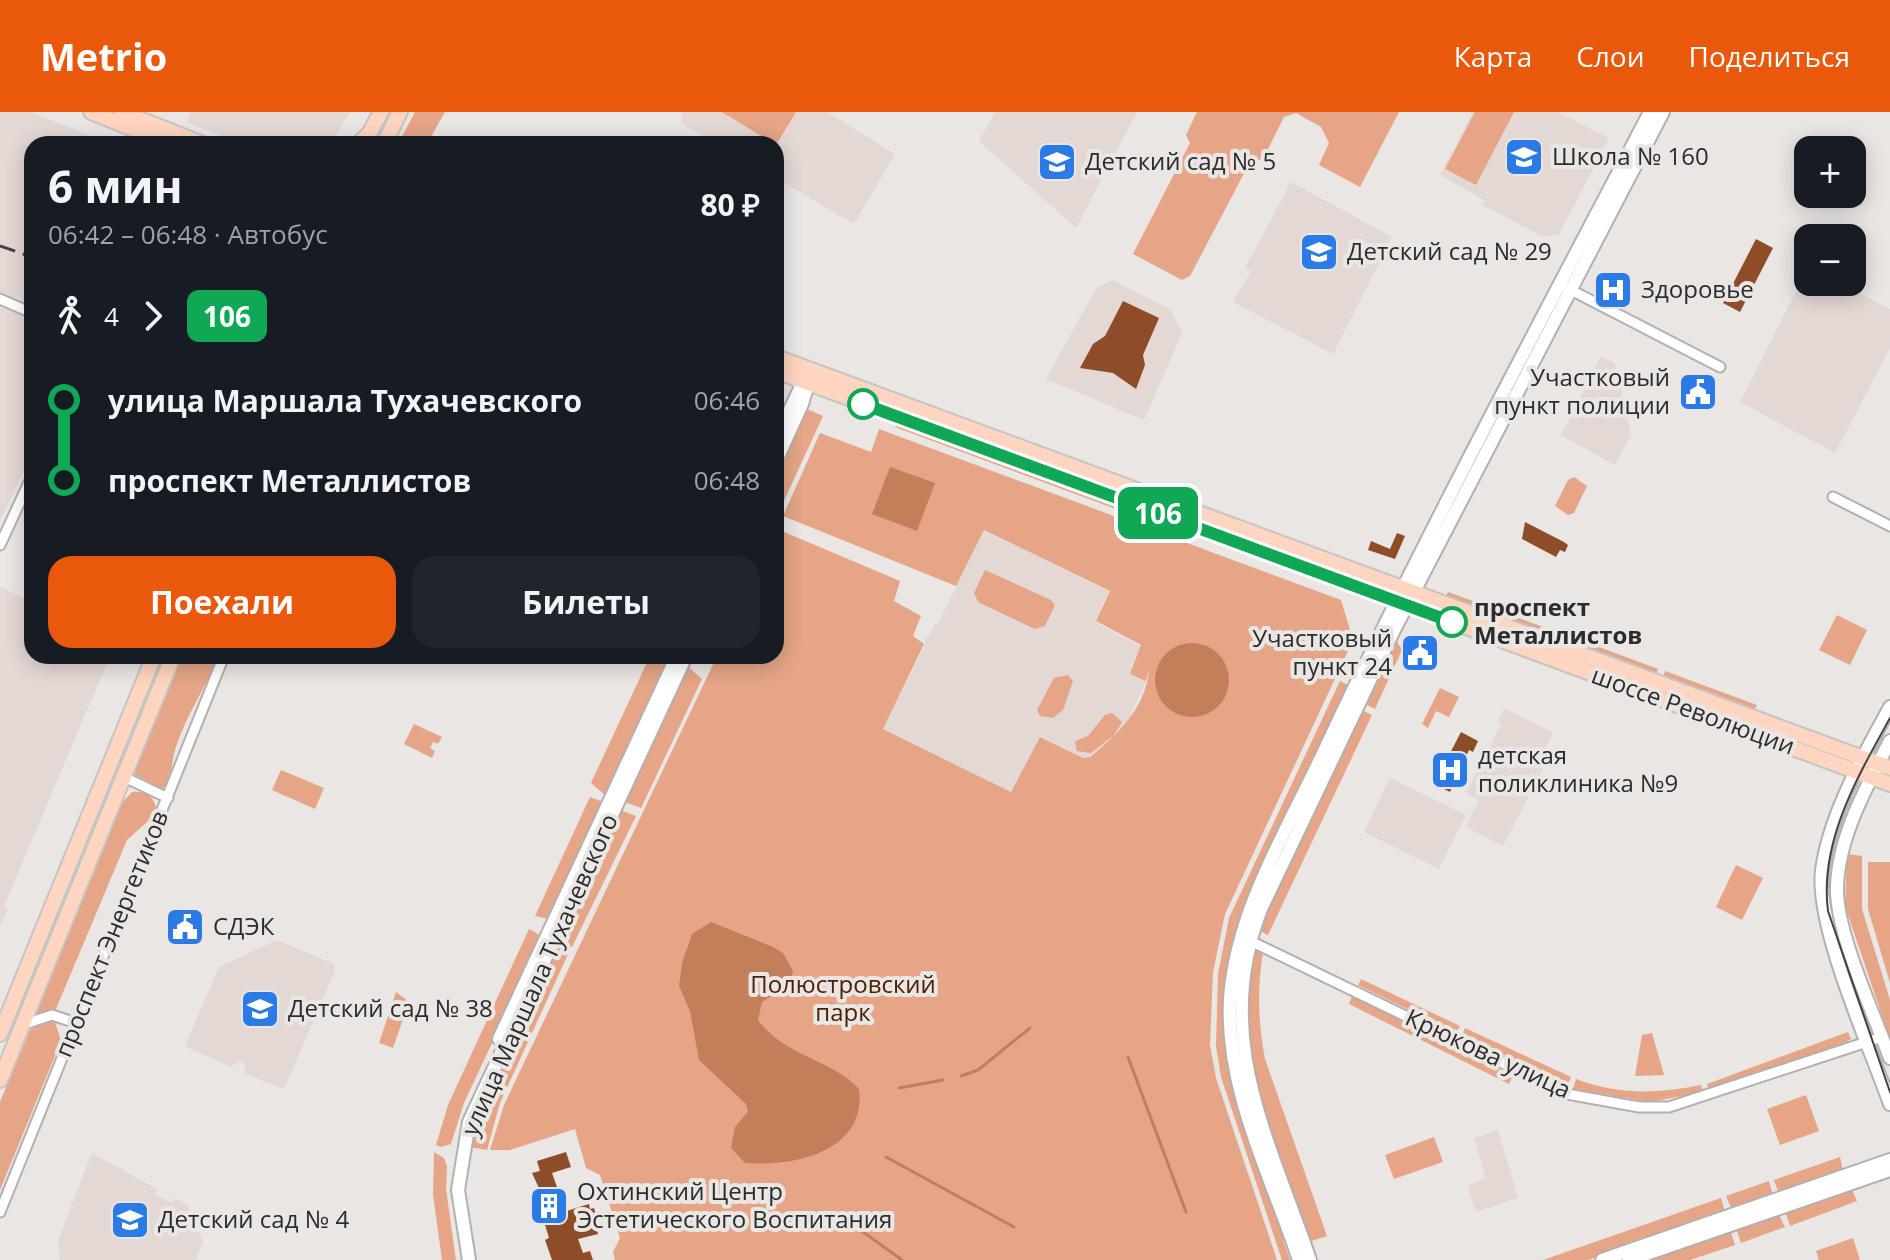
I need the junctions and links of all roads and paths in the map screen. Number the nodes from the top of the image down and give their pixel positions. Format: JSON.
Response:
{"nodes":[{"id":1,"x":91,"y":112,"type":"edge"},
{"id":2,"x":122,"y":112,"type":"edge"},
{"id":3,"x":381,"y":112,"type":"edge"},
{"id":4,"x":400,"y":112,"type":"edge"},
{"id":5,"x":1650,"y":112,"type":"edge"},
{"id":6,"x":1663,"y":112,"type":"edge"},
{"id":7,"x":150,"y":136,"type":"edge"},
{"id":8,"x":183,"y":136,"type":"edge"},
{"id":9,"x":367,"y":136,"type":"edge"},
{"id":10,"x":388,"y":136,"type":"edge"},
{"id":11,"x":1565,"y":287,"type":"junction"},
{"id":12,"x":0,"y":299,"type":"edge"},
{"id":13,"x":24,"y":310,"type":"edge"},
{"id":14,"x":784,"y":362,"type":"edge"},
{"id":15,"x":1720,"y":367,"type":"dead end"},
{"id":16,"x":784,"y":373,"type":"edge"},
{"id":17,"x":807,"y":378,"type":"junction"},
{"id":18,"x":784,"y":423,"type":"edge"},
{"id":19,"x":784,"y":440,"type":"edge"},
{"id":20,"x":24,"y":494,"type":"edge"},
{"id":21,"x":1833,"y":497,"type":"dead end"},
{"id":22,"x":21,"y":501,"type":"junction"},
{"id":23,"x":24,"y":502,"type":"edge"},
{"id":24,"x":1890,"y":526,"type":"edge"},
{"id":25,"x":0,"y":545,"type":"edge"},
{"id":26,"x":1404,"y":597,"type":"junction"},
{"id":27,"x":151,"y":664,"type":"edge"},
{"id":28,"x":170,"y":664,"type":"edge"},
{"id":29,"x":221,"y":664,"type":"edge"},
{"id":30,"x":673,"y":664,"type":"edge"},
{"id":31,"x":682,"y":664,"type":"edge"},
{"id":32,"x":1890,"y":707,"type":"edge"},
{"id":33,"x":1890,"y":741,"type":"edge"},
{"id":34,"x":1860,"y":765,"type":"junction"},
{"id":35,"x":1880,"y":770,"type":"edge"},
{"id":36,"x":124,"y":777,"type":"junction"},
{"id":37,"x":1890,"y":784,"type":"edge"},
{"id":38,"x":168,"y":798,"type":"junction"},
{"id":39,"x":1245,"y":938,"type":"junction"},
{"id":40,"x":76,"y":1023,"type":"junction"},
{"id":41,"x":22,"y":1025,"type":"junction"},
{"id":42,"x":0,"y":1034,"type":"edge"},
{"id":43,"x":1882,"y":1037,"type":"junction"},
{"id":44,"x":1868,"y":1041,"type":"junction"},
{"id":45,"x":1890,"y":1058,"type":"edge"},
{"id":46,"x":0,"y":1080,"type":"edge"},
{"id":47,"x":1890,"y":1104,"type":"edge"},
{"id":48,"x":1890,"y":1160,"type":"edge"},
{"id":49,"x":1890,"y":1170,"type":"edge"},
{"id":50,"x":0,"y":1212,"type":"edge"},
{"id":51,"x":463,"y":1260,"type":"edge"},
{"id":52,"x":469,"y":1260,"type":"edge"},
{"id":53,"x":1299,"y":1260,"type":"edge"},
{"id":54,"x":1310,"y":1260,"type":"edge"},
{"id":55,"x":1602,"y":1260,"type":"edge"},
{"id":56,"x":1629,"y":1260,"type":"edge"}],
"edges":[{"from":1,"to":7,"type":"main road"},
{"from":2,"to":8,"type":"main road"},
{"from":3,"to":9,"type":"main road"},
{"from":4,"to":10,"type":"main road"},
{"from":5,"to":11,"type":"street"},
{"from":6,"to":11,"type":"street"},
{"from":11,"to":15,"type":"street"},
{"from":11,"to":26,"type":"street"},
{"from":12,"to":13,"type":"street"},
{"from":14,"to":17,"type":"main road","name":"шоссе Революции"},
{"from":16,"to":17,"type":"main road","name":"шоссе Революции"},
{"from":17,"to":18,"type":"street"},
{"from":17,"to":19,"type":"street"},
{"from":17,"to":26,"type":"main road","name":"шоссе Революции"},
{"from":20,"to":22,"type":"street"},
{"from":21,"to":24,"type":"street"},
{"from":22,"to":23,"type":"street"},
{"from":22,"to":25,"type":"street"},
{"from":26,"to":34,"type":"main road","name":"шоссе Революции"},
{"from":26,"to":39,"type":"street"},
{"from":27,"to":42,"type":"main road"},
{"from":28,"to":36,"type":"main road","name":"проспект Энергетиков"},
{"from":29,"to":38,"type":"street","name":"проспект Энергетиков"},
{"from":30,"to":51,"type":"street","name":"улица Маршала Тухачевского"},
{"from":31,"to":52,"type":"street","name":"улица Маршала Тухачевского"},
{"from":32,"to":34,"type":"street"},
{"from":33,"to":35,"type":"street"},
{"from":34,"to":35,"type":"main road","name":"шоссе Революции"},
{"from":34,"to":44,"type":"street"},
{"from":35,"to":37,"type":"main road","name":"шоссе Революции"},
{"from":35,"to":43,"type":"street"},
{"from":36,"to":38,"type":"street"},
{"from":36,"to":41,"type":"main road","name":"проспект Энергетиков"},
{"from":38,"to":40,"type":"street","name":"проспект Энергетиков"},
{"from":39,"to":44,"type":"street","name":"Крюкова улица"},
{"from":39,"to":53,"type":"street"},
{"from":39,"to":54,"type":"street"},
{"from":40,"to":41,"type":"street"},
{"from":40,"to":50,"type":"street","name":"проспект Энергетиков"},
{"from":41,"to":46,"type":"main road","name":"проспект Энергетиков"},
{"from":43,"to":44,"type":"street","name":"Крюкова улица"},
{"from":43,"to":45,"type":"street"},
{"from":44,"to":47,"type":"street"},
{"from":48,"to":55,"type":"street"},
{"from":49,"to":56,"type":"street"}]}
